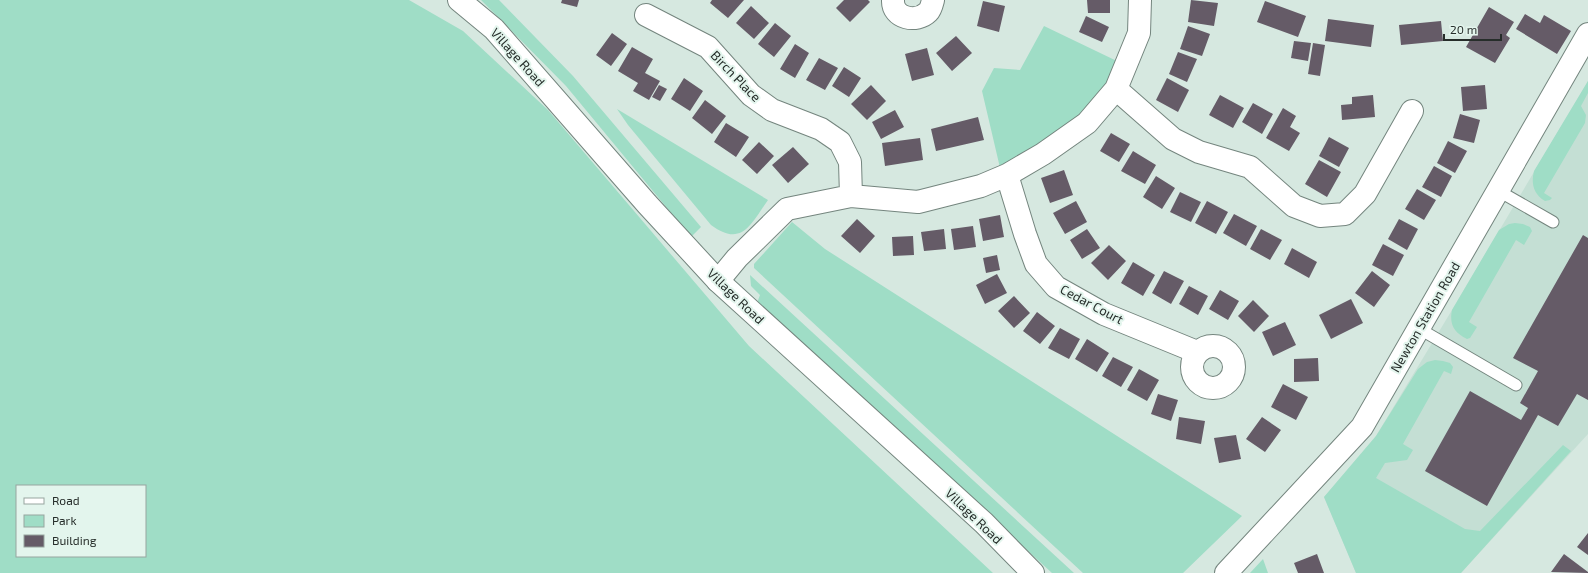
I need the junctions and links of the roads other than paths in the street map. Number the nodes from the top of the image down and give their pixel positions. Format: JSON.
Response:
{"nodes":[{"id":1,"x":459,"y":0,"type":"edge"},
{"id":2,"x":893,"y":0,"type":"edge"},
{"id":3,"x":933,"y":0,"type":"edge"},
{"id":4,"x":1140,"y":0,"type":"edge"},
{"id":5,"x":646,"y":15,"type":"dead end"},
{"id":6,"x":1588,"y":34,"type":"edge"},
{"id":7,"x":1116,"y":89,"type":"junction"},
{"id":8,"x":1412,"y":111,"type":"dead end"},
{"id":9,"x":1007,"y":175,"type":"junction"},
{"id":10,"x":1497,"y":190,"type":"junction"},
{"id":11,"x":851,"y":196,"type":"junction"},
{"id":12,"x":1553,"y":222,"type":"dead end"},
{"id":13,"x":718,"y":281,"type":"junction"},
{"id":14,"x":1418,"y":328,"type":"junction"},
{"id":15,"x":1197,"y":352,"type":"dead end"},
{"id":16,"x":1516,"y":384,"type":"dead end"},
{"id":17,"x":1033,"y":573,"type":"edge"},
{"id":18,"x":1226,"y":573,"type":"edge"}],
"edges":[{"from":1,"to":13,"type":"street","name":"Village Road"},
{"from":2,"to":3,"type":"street"},
{"from":4,"to":7,"type":"street"},
{"from":5,"to":11,"type":"street","name":"Birch Place"},
{"from":6,"to":10,"type":"street","name":"Newton Station Road"},
{"from":7,"to":8,"type":"street"},
{"from":7,"to":9,"type":"street"},
{"from":9,"to":11,"type":"street"},
{"from":9,"to":15,"type":"street","name":"Cedar Court"},
{"from":10,"to":12,"type":"lane"},
{"from":10,"to":14,"type":"street","name":"Newton Station Road"},
{"from":11,"to":13,"type":"street"},
{"from":13,"to":17,"type":"street","name":"Village Road"},
{"from":14,"to":16,"type":"lane"},
{"from":14,"to":18,"type":"street","name":"Newton Station Road"}]}
